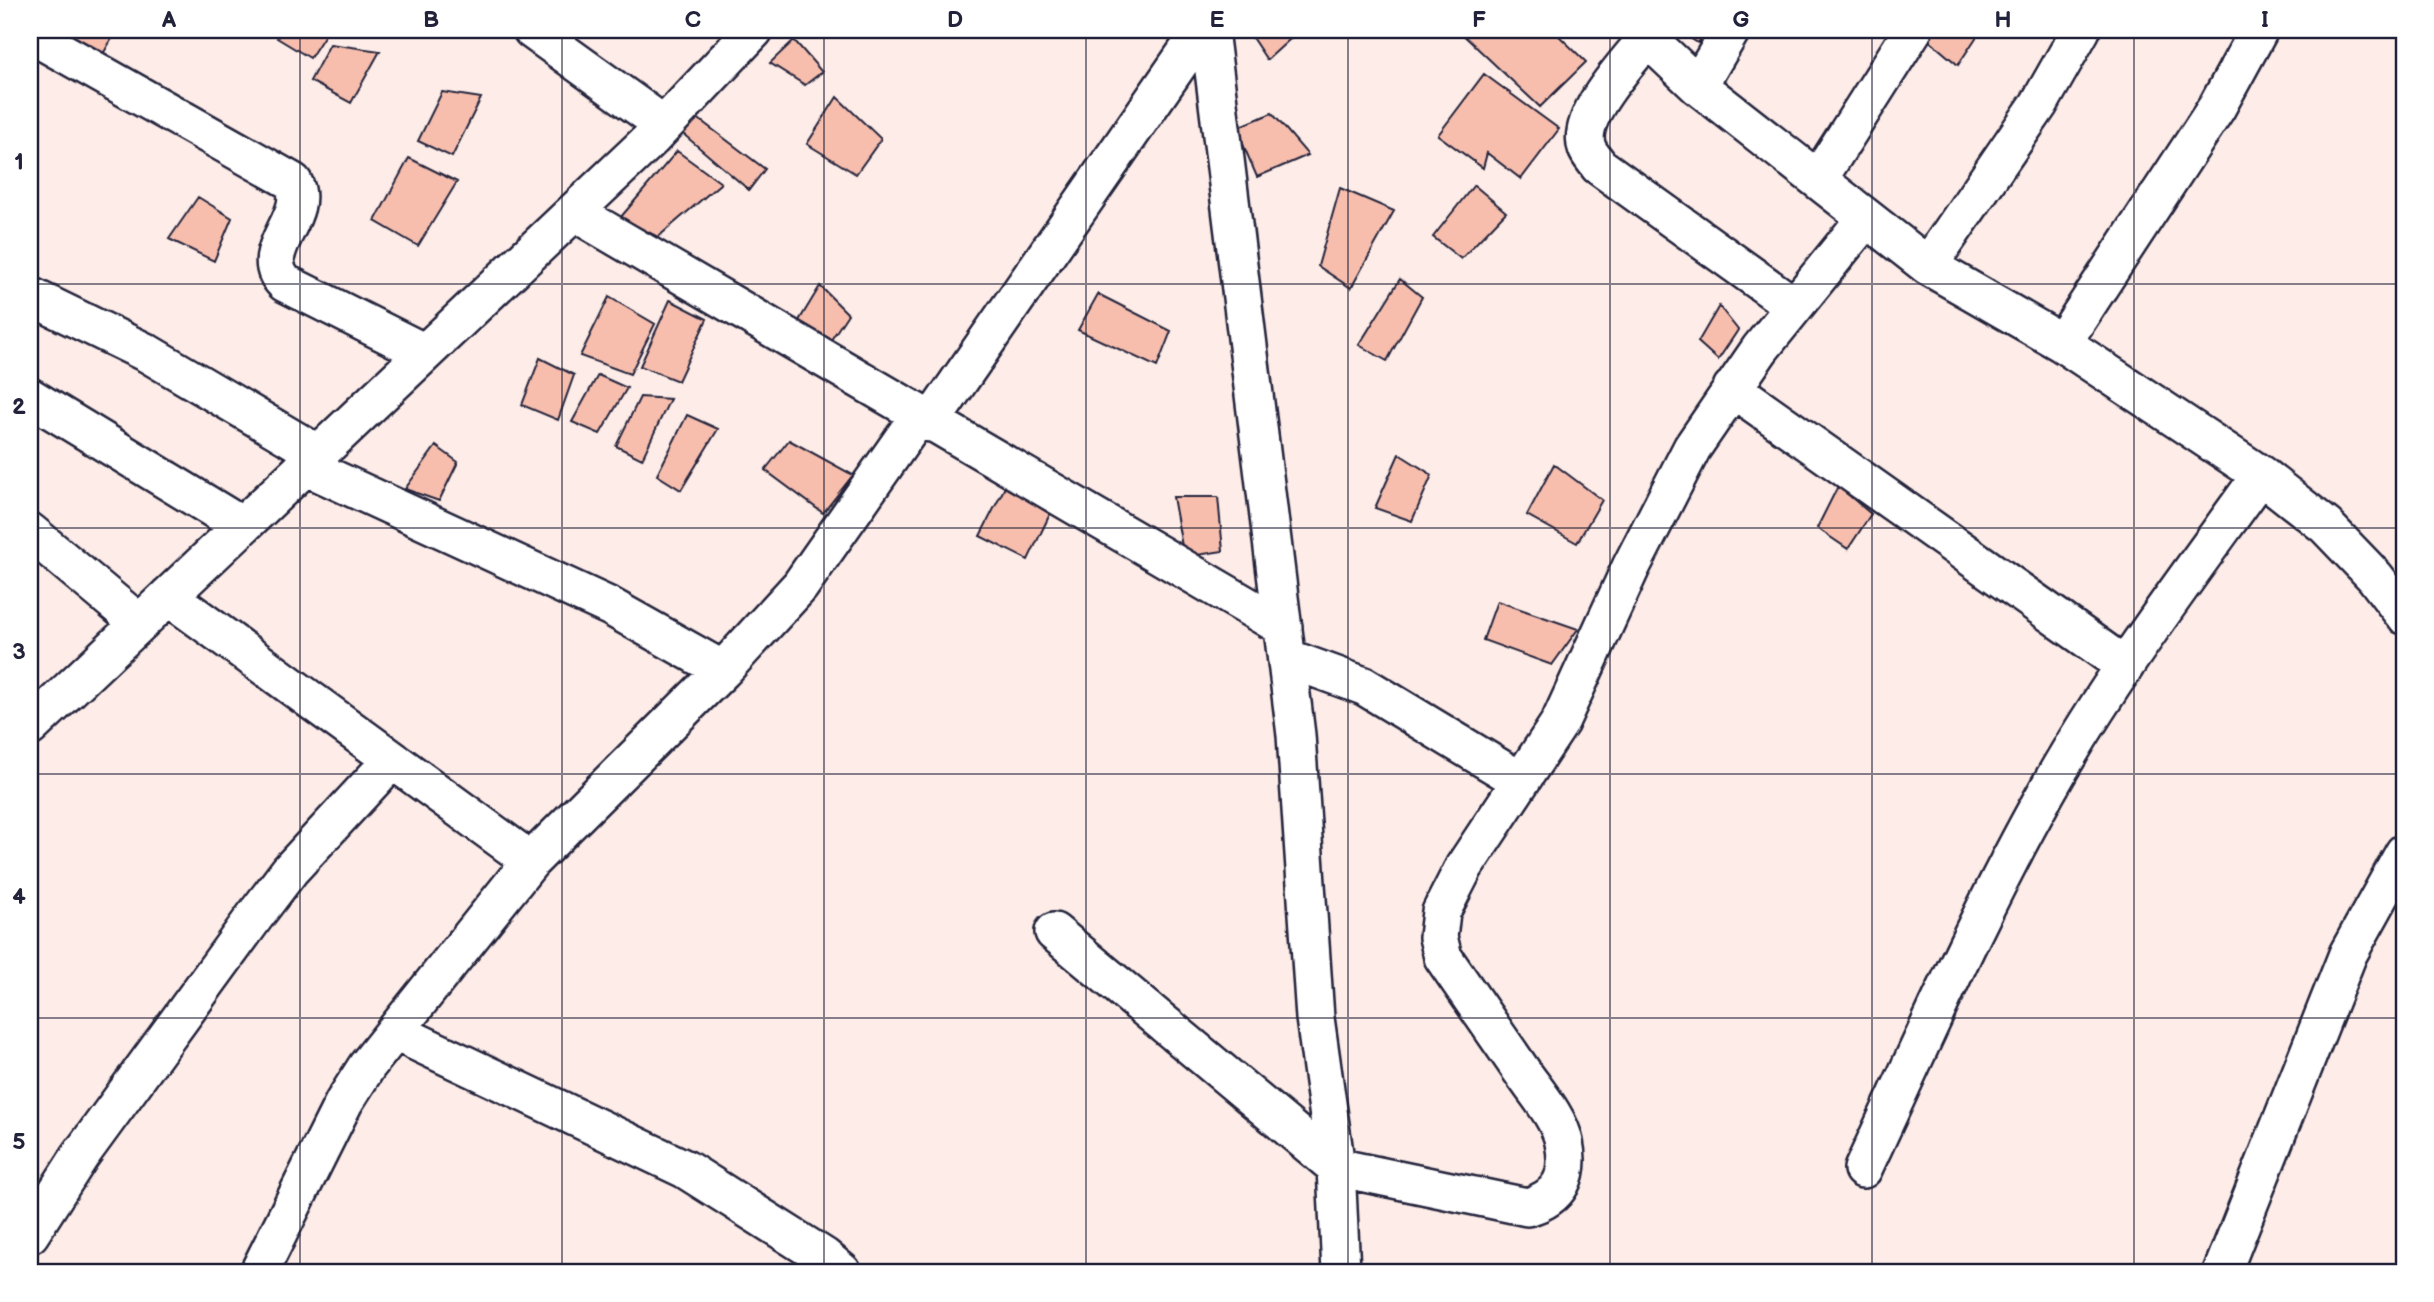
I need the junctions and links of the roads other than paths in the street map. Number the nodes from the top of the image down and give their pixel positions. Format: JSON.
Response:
{"nodes":[{"id":1,"x":532,"y":30,"type":"edge"},
{"id":2,"x":754,"y":30,"type":"edge"},
{"id":3,"x":1202,"y":30,"type":"edge"},
{"id":4,"x":1209,"y":30,"type":"edge"},
{"id":5,"x":1731,"y":30,"type":"edge"},
{"id":6,"x":1913,"y":30,"type":"edge"},
{"id":7,"x":2081,"y":30,"type":"edge"},
{"id":8,"x":2259,"y":30,"type":"edge"},
{"id":9,"x":1648,"y":32,"type":"edge"},
{"id":10,"x":30,"y":34,"type":"edge"},
{"id":11,"x":1698,"y":86,"type":"junction"},
{"id":12,"x":664,"y":125,"type":"junction"},
{"id":13,"x":1819,"y":178,"type":"junction"},
{"id":14,"x":574,"y":212,"type":"junction"},
{"id":15,"x":1866,"y":218,"type":"junction"},
{"id":16,"x":1928,"y":266,"type":"junction"},
{"id":17,"x":30,"y":296,"type":"edge"},
{"id":18,"x":1794,"y":306,"type":"junction"},
{"id":19,"x":2062,"y":343,"type":"junction"},
{"id":20,"x":425,"y":353,"type":"junction"},
{"id":21,"x":1732,"y":388,"type":"junction"},
{"id":22,"x":30,"y":397,"type":"edge"},
{"id":23,"x":924,"y":420,"type":"junction"},
{"id":24,"x":312,"y":460,"type":"junction"},
{"id":25,"x":2261,"y":475,"type":"junction"},
{"id":26,"x":242,"y":526,"type":"junction"},
{"id":27,"x":30,"y":532,"type":"edge"},
{"id":28,"x":168,"y":596,"type":"junction"},
{"id":29,"x":2404,"y":615,"type":"edge"},
{"id":30,"x":139,"y":623,"type":"junction"},
{"id":31,"x":1285,"y":642,"type":"junction"},
{"id":32,"x":2125,"y":666,"type":"junction"},
{"id":33,"x":723,"y":670,"type":"junction"},
{"id":34,"x":30,"y":727,"type":"edge"},
{"id":35,"x":392,"y":760,"type":"junction"},
{"id":36,"x":1521,"y":781,"type":"junction"},
{"id":37,"x":2404,"y":853,"type":"edge"},
{"id":38,"x":531,"y":861,"type":"junction"},
{"id":39,"x":1054,"y":932,"type":"dead end"},
{"id":40,"x":396,"y":1032,"type":"junction"},
{"id":41,"x":1336,"y":1167,"type":"junction"},
{"id":42,"x":1863,"y":1169,"type":"dead end"},
{"id":43,"x":30,"y":1234,"type":"edge"},
{"id":44,"x":259,"y":1272,"type":"edge"},
{"id":45,"x":842,"y":1272,"type":"edge"},
{"id":46,"x":1341,"y":1272,"type":"edge"},
{"id":47,"x":2222,"y":1272,"type":"edge"}],
"edges":[{"from":1,"to":12,"type":"street"},
{"from":2,"to":12,"type":"street"},
{"from":3,"to":23,"type":"street"},
{"from":4,"to":31,"type":"street"},
{"from":5,"to":11,"type":"street"},
{"from":6,"to":13,"type":"street"},
{"from":7,"to":16,"type":"street"},
{"from":8,"to":19,"type":"street"},
{"from":9,"to":11,"type":"street"},
{"from":9,"to":18,"type":"street"},
{"from":10,"to":20,"type":"street"},
{"from":11,"to":13,"type":"street"},
{"from":12,"to":14,"type":"street"},
{"from":13,"to":15,"type":"street"},
{"from":14,"to":20,"type":"street"},
{"from":14,"to":23,"type":"street"},
{"from":15,"to":16,"type":"street"},
{"from":15,"to":18,"type":"street"},
{"from":16,"to":19,"type":"street"},
{"from":17,"to":24,"type":"street"},
{"from":18,"to":21,"type":"street"},
{"from":19,"to":25,"type":"street"},
{"from":20,"to":24,"type":"street"},
{"from":21,"to":32,"type":"street"},
{"from":21,"to":36,"type":"street"},
{"from":22,"to":26,"type":"street"},
{"from":23,"to":31,"type":"street"},
{"from":23,"to":33,"type":"street"},
{"from":24,"to":26,"type":"street"},
{"from":24,"to":33,"type":"street"},
{"from":25,"to":29,"type":"street"},
{"from":25,"to":32,"type":"street"},
{"from":26,"to":28,"type":"street"},
{"from":27,"to":30,"type":"street"},
{"from":28,"to":30,"type":"street"},
{"from":28,"to":35,"type":"street"},
{"from":30,"to":34,"type":"street"},
{"from":31,"to":36,"type":"street"},
{"from":31,"to":41,"type":"street"},
{"from":32,"to":42,"type":"street"},
{"from":33,"to":38,"type":"street"},
{"from":35,"to":38,"type":"street"},
{"from":35,"to":43,"type":"street"},
{"from":36,"to":41,"type":"street"},
{"from":37,"to":47,"type":"street"},
{"from":38,"to":40,"type":"street"},
{"from":39,"to":41,"type":"street"},
{"from":40,"to":44,"type":"street"},
{"from":40,"to":45,"type":"street"},
{"from":41,"to":46,"type":"street"}]}
